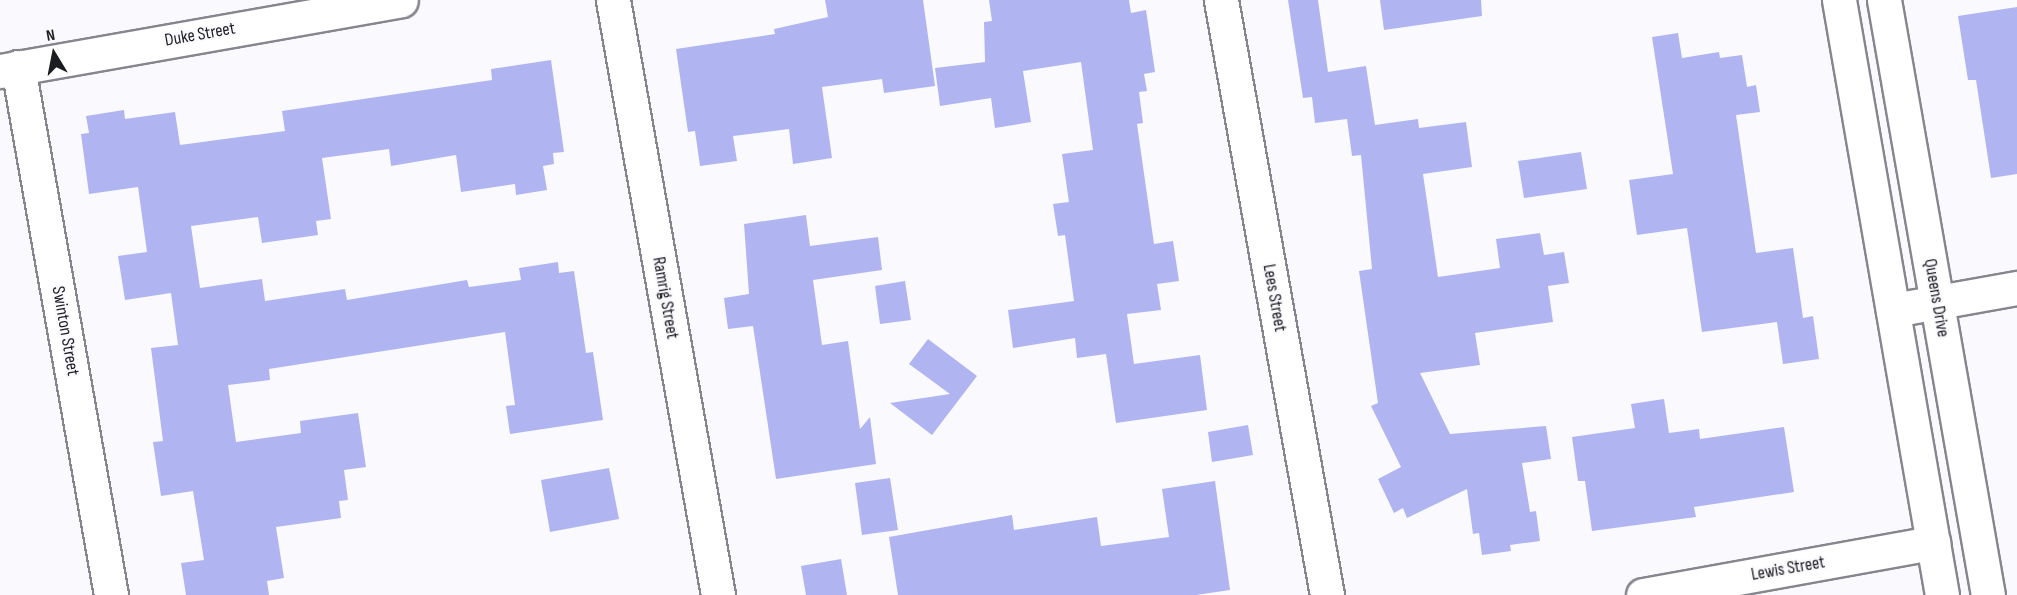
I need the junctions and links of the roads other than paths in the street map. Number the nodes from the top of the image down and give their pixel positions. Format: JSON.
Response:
{"nodes":[{"id":1,"x":401,"y":0,"type":"edge"},
{"id":2,"x":613,"y":0,"type":"edge"},
{"id":3,"x":1221,"y":0,"type":"edge"},
{"id":4,"x":1839,"y":0,"type":"edge"},
{"id":5,"x":1884,"y":0,"type":"edge"},
{"id":6,"x":9,"y":69,"type":"edge"},
{"id":7,"x":2017,"y":288,"type":"edge"},
{"id":8,"x":1937,"y":303,"type":"junction"},
{"id":9,"x":1893,"y":310,"type":"junction"},
{"id":10,"x":1933,"y":543,"type":"junction"},
{"id":11,"x":111,"y":595,"type":"edge"},
{"id":12,"x":718,"y":595,"type":"edge"},
{"id":13,"x":1327,"y":595,"type":"edge"},
{"id":14,"x":1643,"y":595,"type":"edge"},
{"id":15,"x":1942,"y":595,"type":"edge"},
{"id":16,"x":1988,"y":595,"type":"edge"}],
"edges":[{"from":1,"to":6,"type":"street","name":"Duke Street"},
{"from":2,"to":12,"type":"street","name":"Ramrig Street"},
{"from":3,"to":13,"type":"street","name":"Lees Street"},
{"from":4,"to":9,"type":"street"},
{"from":5,"to":8,"type":"street","name":"Queens Drive"},
{"from":6,"to":11,"type":"street","name":"Swinton Street"},
{"from":7,"to":8,"type":"street"},
{"from":8,"to":9,"type":"street"},
{"from":8,"to":16,"type":"street","name":"Queens Drive"},
{"from":9,"to":10,"type":"street"},
{"from":10,"to":14,"type":"street","name":"Lewis Street"},
{"from":10,"to":15,"type":"street"}]}
